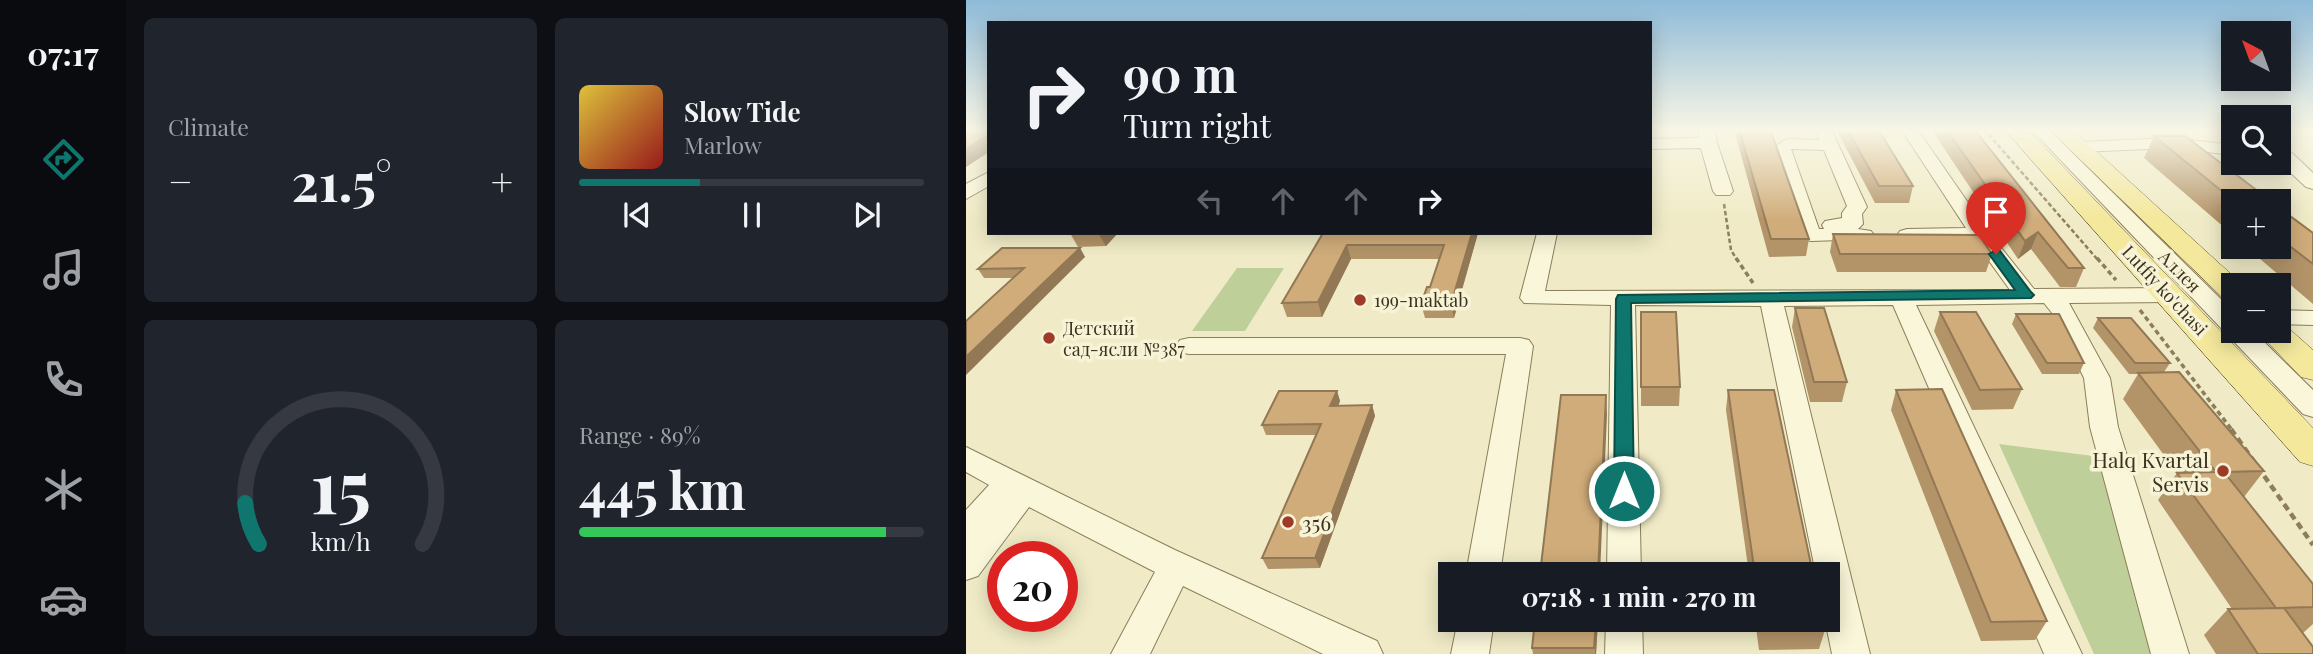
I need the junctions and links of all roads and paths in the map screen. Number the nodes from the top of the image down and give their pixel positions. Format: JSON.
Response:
{"nodes":[{"id":1,"x":1714,"y":160,"type":"edge"},
{"id":2,"x":1785,"y":160,"type":"edge"},
{"id":3,"x":1836,"y":160,"type":"edge"},
{"id":4,"x":1930,"y":160,"type":"edge"},
{"id":5,"x":2010,"y":160,"type":"edge"},
{"id":6,"x":2043,"y":160,"type":"edge"},
{"id":7,"x":2069,"y":160,"type":"edge"},
{"id":8,"x":2092,"y":160,"type":"edge"},
{"id":9,"x":2291,"y":162,"type":"edge"},
{"id":10,"x":987,"y":178,"type":"edge"},
{"id":11,"x":2313,"y":183,"type":"edge"},
{"id":12,"x":1723,"y":191,"type":"joint"},
{"id":13,"x":966,"y":193,"type":"edge"},
{"id":14,"x":987,"y":193,"type":"edge"},
{"id":15,"x":1832,"y":225,"type":"dead end"},
{"id":16,"x":1980,"y":234,"type":"junction"},
{"id":17,"x":1547,"y":235,"type":"edge"},
{"id":18,"x":2221,"y":281,"type":"edge"},
{"id":19,"x":2128,"y":294,"type":"junction"},
{"id":20,"x":2038,"y":295,"type":"junction"},
{"id":21,"x":2169,"y":295,"type":"junction"},
{"id":22,"x":1901,"y":297,"type":"junction"},
{"id":23,"x":1623,"y":299,"type":"junction"},
{"id":24,"x":1765,"y":299,"type":"junction"},
{"id":25,"x":2221,"y":313,"type":"edge"},
{"id":26,"x":2291,"y":317,"type":"edge"},
{"id":27,"x":2313,"y":318,"type":"edge"},
{"id":28,"x":2251,"y":343,"type":"edge"},
{"id":29,"x":2286,"y":343,"type":"edge"},
{"id":30,"x":1189,"y":346,"type":"dead end"},
{"id":31,"x":2313,"y":369,"type":"edge"},
{"id":32,"x":2313,"y":407,"type":"edge"},
{"id":33,"x":2313,"y":452,"type":"edge"},
{"id":34,"x":966,"y":458,"type":"edge"},
{"id":35,"x":1016,"y":487,"type":"junction"},
{"id":36,"x":966,"y":532,"type":"edge"},
{"id":37,"x":2313,"y":545,"type":"edge"},
{"id":38,"x":1485,"y":562,"type":"edge"},
{"id":39,"x":1624,"y":562,"type":"edge"},
{"id":40,"x":966,"y":565,"type":"edge"},
{"id":41,"x":1175,"y":568,"type":"junction"},
{"id":42,"x":1474,"y":632,"type":"edge"},
{"id":43,"x":1624,"y":632,"type":"edge"},
{"id":44,"x":1130,"y":654,"type":"edge"},
{"id":45,"x":1364,"y":654,"type":"edge"},
{"id":46,"x":1470,"y":654,"type":"edge"},
{"id":47,"x":1624,"y":654,"type":"edge"},
{"id":48,"x":1851,"y":654,"type":"edge"},
{"id":49,"x":2063,"y":654,"type":"edge"},
{"id":50,"x":2170,"y":654,"type":"edge"}],
"edges":[{"from":1,"to":12,"type":"street"},
{"from":2,"to":16,"type":"street"},
{"from":3,"to":15,"type":"street"},
{"from":4,"to":16,"type":"street"},
{"from":5,"to":19,"type":"path"},
{"from":6,"to":21,"type":"main road","name":"Lutfiy ko'chasi"},
{"from":7,"to":25,"type":"street","name":"Аллея"},
{"from":8,"to":18,"type":"main road"},
{"from":9,"to":11,"type":"street"},
{"from":10,"to":13,"type":"street"},
{"from":12,"to":24,"type":"path"},
{"from":13,"to":14,"type":"street"},
{"from":16,"to":20,"type":"street"},
{"from":17,"to":23,"type":"street"},
{"from":19,"to":20,"type":"street"},
{"from":19,"to":21,"type":"street"},
{"from":19,"to":37,"type":"path"},
{"from":20,"to":22,"type":"street"},
{"from":20,"to":50,"type":"street"},
{"from":21,"to":33,"type":"main road","name":"Lutfiy ko'chasi"},
{"from":22,"to":24,"type":"street"},
{"from":22,"to":49,"type":"street"},
{"from":23,"to":24,"type":"street"},
{"from":23,"to":39,"type":"street"},
{"from":24,"to":48,"type":"street"},
{"from":26,"to":27,"type":"street"},
{"from":28,"to":32,"type":"street"},
{"from":29,"to":31,"type":"main road"},
{"from":30,"to":38,"type":"street"},
{"from":34,"to":35,"type":"street"},
{"from":35,"to":36,"type":"street"},
{"from":35,"to":40,"type":"street"},
{"from":35,"to":41,"type":"street"},
{"from":41,"to":44,"type":"street"},
{"from":41,"to":45,"type":"street"},
{"from":42,"to":46,"type":"street"},
{"from":43,"to":47,"type":"street"}]}
